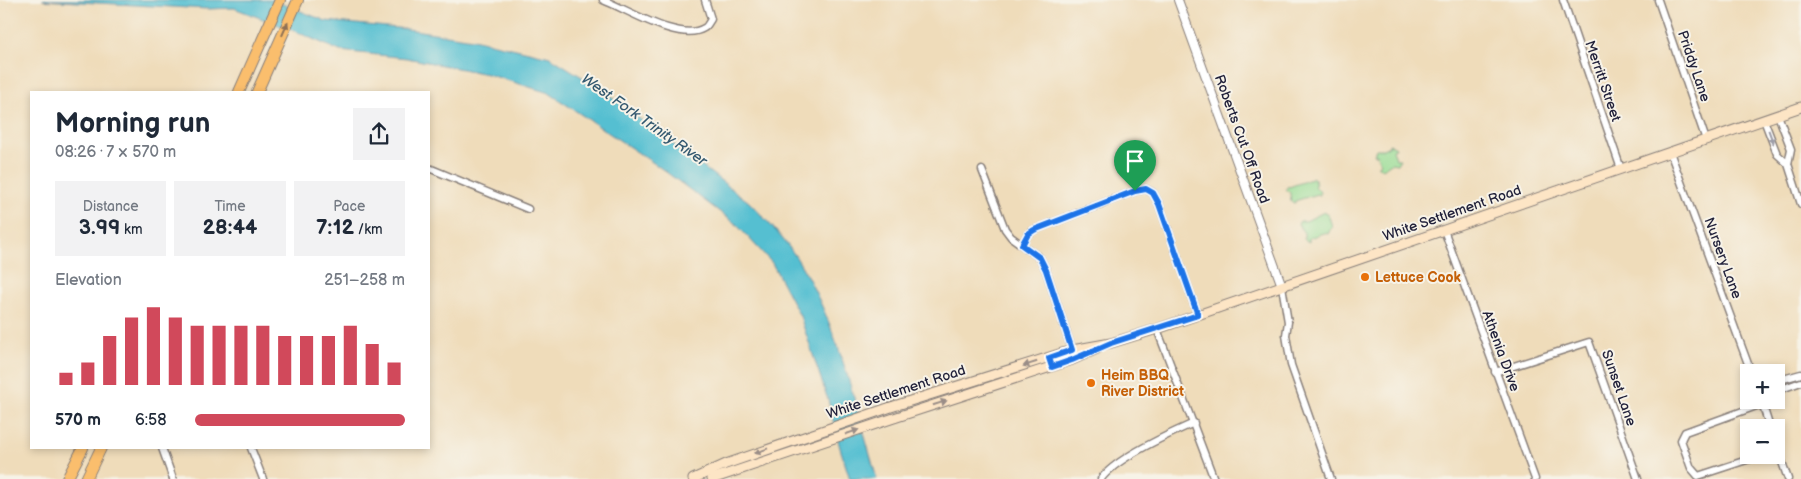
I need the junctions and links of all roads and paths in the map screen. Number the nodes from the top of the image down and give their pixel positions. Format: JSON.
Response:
{"nodes":[{"id":1,"x":280,"y":0,"type":"edge"},
{"id":2,"x":298,"y":0,"type":"edge"},
{"id":3,"x":603,"y":0,"type":"edge"},
{"id":4,"x":705,"y":0,"type":"edge"},
{"id":5,"x":1178,"y":0,"type":"edge"},
{"id":6,"x":1563,"y":0,"type":"edge"},
{"id":7,"x":1658,"y":0,"type":"edge"},
{"id":8,"x":240,"y":91,"type":"edge"},
{"id":9,"x":257,"y":91,"type":"edge"},
{"id":10,"x":1801,"y":107,"type":"edge"},
{"id":11,"x":1778,"y":115,"type":"junction"},
{"id":12,"x":1764,"y":120,"type":"junction"},
{"id":13,"x":1706,"y":140,"type":"junction"},
{"id":14,"x":1670,"y":152,"type":"junction"},
{"id":15,"x":1788,"y":164,"type":"junction"},
{"id":16,"x":430,"y":168,"type":"edge"},
{"id":17,"x":982,"y":170,"type":"dead end"},
{"id":18,"x":1620,"y":170,"type":"junction"},
{"id":19,"x":1801,"y":204,"type":"edge"},
{"id":20,"x":528,"y":209,"type":"dead end"},
{"id":21,"x":1444,"y":230,"type":"junction"},
{"id":22,"x":1022,"y":245,"type":"junction"},
{"id":23,"x":1282,"y":286,"type":"junction"},
{"id":24,"x":1198,"y":315,"type":"junction"},
{"id":25,"x":1157,"y":329,"type":"junction"},
{"id":26,"x":1111,"y":343,"type":"junction"},
{"id":27,"x":1072,"y":350,"type":"junction"},
{"id":28,"x":1050,"y":362,"type":"junction"},
{"id":29,"x":1748,"y":364,"type":"edge"},
{"id":30,"x":1495,"y":372,"type":"junction"},
{"id":31,"x":1801,"y":374,"type":"edge"},
{"id":32,"x":1785,"y":378,"type":"edge"},
{"id":33,"x":1801,"y":382,"type":"edge"},
{"id":34,"x":1785,"y":388,"type":"edge"},
{"id":35,"x":1743,"y":409,"type":"edge"},
{"id":36,"x":1194,"y":424,"type":"junction"},
{"id":37,"x":82,"y":449,"type":"edge"},
{"id":38,"x":101,"y":449,"type":"edge"},
{"id":39,"x":162,"y":449,"type":"edge"},
{"id":40,"x":251,"y":449,"type":"edge"},
{"id":41,"x":1740,"y":462,"type":"edge"},
{"id":42,"x":1783,"y":464,"type":"edge"},
{"id":43,"x":67,"y":479,"type":"edge"},
{"id":44,"x":86,"y":479,"type":"edge"},
{"id":45,"x":173,"y":479,"type":"edge"},
{"id":46,"x":263,"y":479,"type":"edge"},
{"id":47,"x":693,"y":479,"type":"edge"},
{"id":48,"x":712,"y":479,"type":"edge"},
{"id":49,"x":1101,"y":479,"type":"edge"},
{"id":50,"x":1214,"y":479,"type":"edge"},
{"id":51,"x":1331,"y":479,"type":"edge"},
{"id":52,"x":1535,"y":479,"type":"edge"},
{"id":53,"x":1638,"y":479,"type":"edge"},
{"id":54,"x":1788,"y":479,"type":"edge"}],
"edges":[{"from":1,"to":8,"type":"main road"},
{"from":9,"to":2,"type":"main road","one_way":true},
{"from":3,"to":4,"type":"street"},
{"from":5,"to":23,"type":"street","name":"Roberts Cut Off Road"},
{"from":6,"to":18,"type":"street","name":"Merritt Street"},
{"from":7,"to":13,"type":"street","name":"Priddy Lane"},
{"from":10,"to":11,"type":"main road","name":"White Settlement Road"},
{"from":11,"to":12,"type":"main road","name":"White Settlement Road"},
{"from":11,"to":15,"type":"street"},
{"from":12,"to":13,"type":"main road","name":"White Settlement Road"},
{"from":12,"to":15,"type":"street","one_way":true},
{"from":13,"to":14,"type":"main road","name":"White Settlement Road"},
{"from":14,"to":18,"type":"main road","name":"White Settlement Road"},
{"from":14,"to":29,"type":"street","name":"Nursery Lane"},
{"from":15,"to":19,"type":"street"},
{"from":16,"to":20,"type":"street"},
{"from":17,"to":22,"type":"street"},
{"from":18,"to":21,"type":"main road","name":"White Settlement Road"},
{"from":21,"to":23,"type":"main road","name":"White Settlement Road"},
{"from":21,"to":30,"type":"street","name":"Athenia Drive"},
{"from":22,"to":24,"type":"street"},
{"from":22,"to":27,"type":"street"},
{"from":23,"to":24,"type":"main road","name":"White Settlement Road"},
{"from":23,"to":51,"type":"street"},
{"from":24,"to":25,"type":"main road","name":"White Settlement Road"},
{"from":25,"to":26,"type":"main road","name":"White Settlement Road"},
{"from":25,"to":36,"type":"street"},
{"from":26,"to":27,"type":"main road","name":"White Settlement Road"},
{"from":26,"to":28,"type":"main road","name":"White Settlement Road"},
{"from":27,"to":28,"type":"main road","name":"White Settlement Road"},
{"from":28,"to":47,"type":"main road","name":"White Settlement Road","one_way":true},
{"from":48,"to":28,"type":"main road","name":"White Settlement Road","one_way":true},
{"from":30,"to":52,"type":"street","name":"Athenia Drive"},
{"from":30,"to":53,"type":"street","name":"Sunset Lane"},
{"from":31,"to":32,"type":"street"},
{"from":33,"to":34,"type":"street"},
{"from":35,"to":41,"type":"street"},
{"from":36,"to":49,"type":"street"},
{"from":36,"to":50,"type":"street"},
{"from":37,"to":43,"type":"main road"},
{"from":38,"to":44,"type":"main road"},
{"from":39,"to":45,"type":"street"},
{"from":40,"to":46,"type":"street"},
{"from":42,"to":54,"type":"street"}]}
